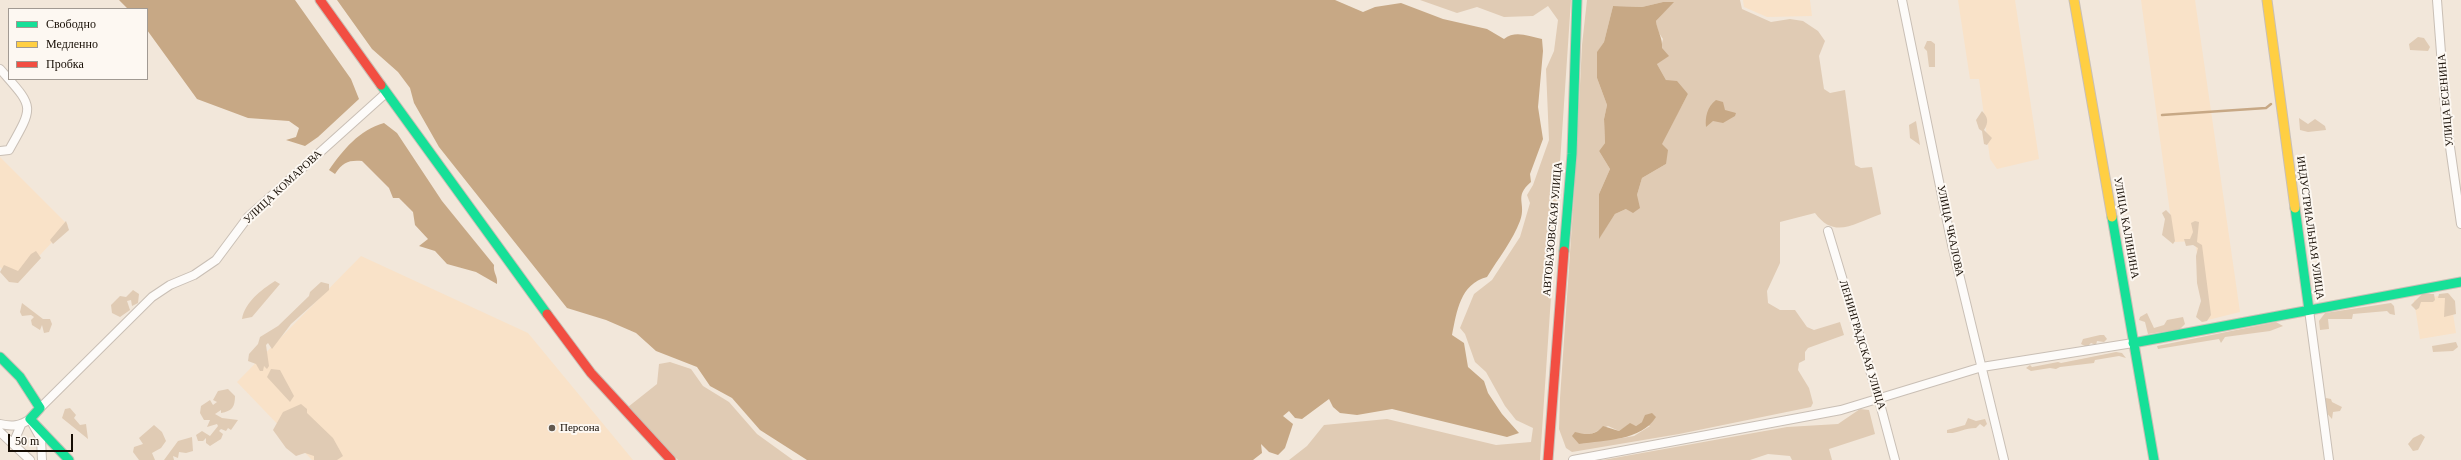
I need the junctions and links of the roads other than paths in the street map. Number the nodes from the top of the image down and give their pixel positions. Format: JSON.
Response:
{"nodes":[{"id":1,"x":320,"y":0,"type":"edge"},
{"id":2,"x":1577,"y":0,"type":"edge"},
{"id":3,"x":1902,"y":0,"type":"edge"},
{"id":4,"x":2074,"y":0,"type":"edge"},
{"id":5,"x":2267,"y":0,"type":"edge"},
{"id":6,"x":2437,"y":0,"type":"edge"},
{"id":7,"x":0,"y":69,"type":"edge"},
{"id":8,"x":8,"y":78,"type":"edge"},
{"id":9,"x":10,"y":80,"type":"edge"},
{"id":10,"x":386,"y":94,"type":"junction"},
{"id":11,"x":0,"y":151,"type":"edge"},
{"id":12,"x":2461,"y":224,"type":"edge"},
{"id":13,"x":1828,"y":231,"type":"dead end"},
{"id":14,"x":2461,"y":282,"type":"edge"},
{"id":15,"x":2309,"y":310,"type":"junction"},
{"id":16,"x":2133,"y":343,"type":"junction"},
{"id":17,"x":0,"y":357,"type":"edge"},
{"id":18,"x":1982,"y":367,"type":"junction"},
{"id":19,"x":1879,"y":400,"type":"junction"},
{"id":20,"x":40,"y":408,"type":"junction"},
{"id":21,"x":30,"y":419,"type":"junction"},
{"id":22,"x":0,"y":424,"type":"edge"},
{"id":23,"x":21,"y":425,"type":"junction"},
{"id":24,"x":0,"y":432,"type":"edge"},
{"id":25,"x":17,"y":448,"type":"junction"},
{"id":26,"x":30,"y":460,"type":"edge"},
{"id":27,"x":42,"y":460,"type":"edge"},
{"id":28,"x":69,"y":460,"type":"edge"},
{"id":29,"x":671,"y":460,"type":"edge"},
{"id":30,"x":1548,"y":460,"type":"edge"},
{"id":31,"x":1573,"y":460,"type":"edge"},
{"id":32,"x":1894,"y":460,"type":"edge"},
{"id":33,"x":2004,"y":460,"type":"edge"},
{"id":34,"x":2154,"y":460,"type":"edge"},
{"id":35,"x":2329,"y":460,"type":"edge"}],
"edges":[{"from":1,"to":10,"type":"street"},
{"from":2,"to":30,"type":"street","name":"АВТОБАЗОВСКАЯ УЛИЦА"},
{"from":3,"to":18,"type":"street","name":"УЛИЦА ЧКАЛОВА"},
{"from":4,"to":16,"type":"street","name":"УЛИЦА КАЛИНИНА"},
{"from":5,"to":15,"type":"street","name":"ИНДУСТРИАЛЬНАЯ УЛИЦА"},
{"from":6,"to":12,"type":"street","name":"УЛИЦА ЕСЕНИНА"},
{"from":7,"to":8,"type":"street"},
{"from":9,"to":11,"type":"street"},
{"from":10,"to":20,"type":"street","name":"УЛИЦА КОМАРОВА"},
{"from":10,"to":29,"type":"street"},
{"from":13,"to":19,"type":"street","name":"ЛЕНИНГРАДСКАЯ УЛИЦА"},
{"from":14,"to":15,"type":"street"},
{"from":15,"to":16,"type":"street"},
{"from":15,"to":35,"type":"street","name":"ИНДУСТРИАЛЬНАЯ УЛИЦА"},
{"from":16,"to":18,"type":"street"},
{"from":16,"to":34,"type":"street","name":"УЛИЦА КАЛИНИНА"},
{"from":17,"to":20,"type":"street"},
{"from":18,"to":19,"type":"street"},
{"from":18,"to":33,"type":"street","name":"УЛИЦА ЧКАЛОВА"},
{"from":19,"to":31,"type":"street"},
{"from":19,"to":32,"type":"street","name":"ЛЕНИНГРАДСКАЯ УЛИЦА"},
{"from":20,"to":21,"type":"street"},
{"from":21,"to":23,"type":"street"},
{"from":21,"to":27,"type":"street"},
{"from":21,"to":28,"type":"street"},
{"from":22,"to":23,"type":"street"},
{"from":23,"to":25,"type":"street"},
{"from":24,"to":25,"type":"street"},
{"from":25,"to":26,"type":"street"}]}
